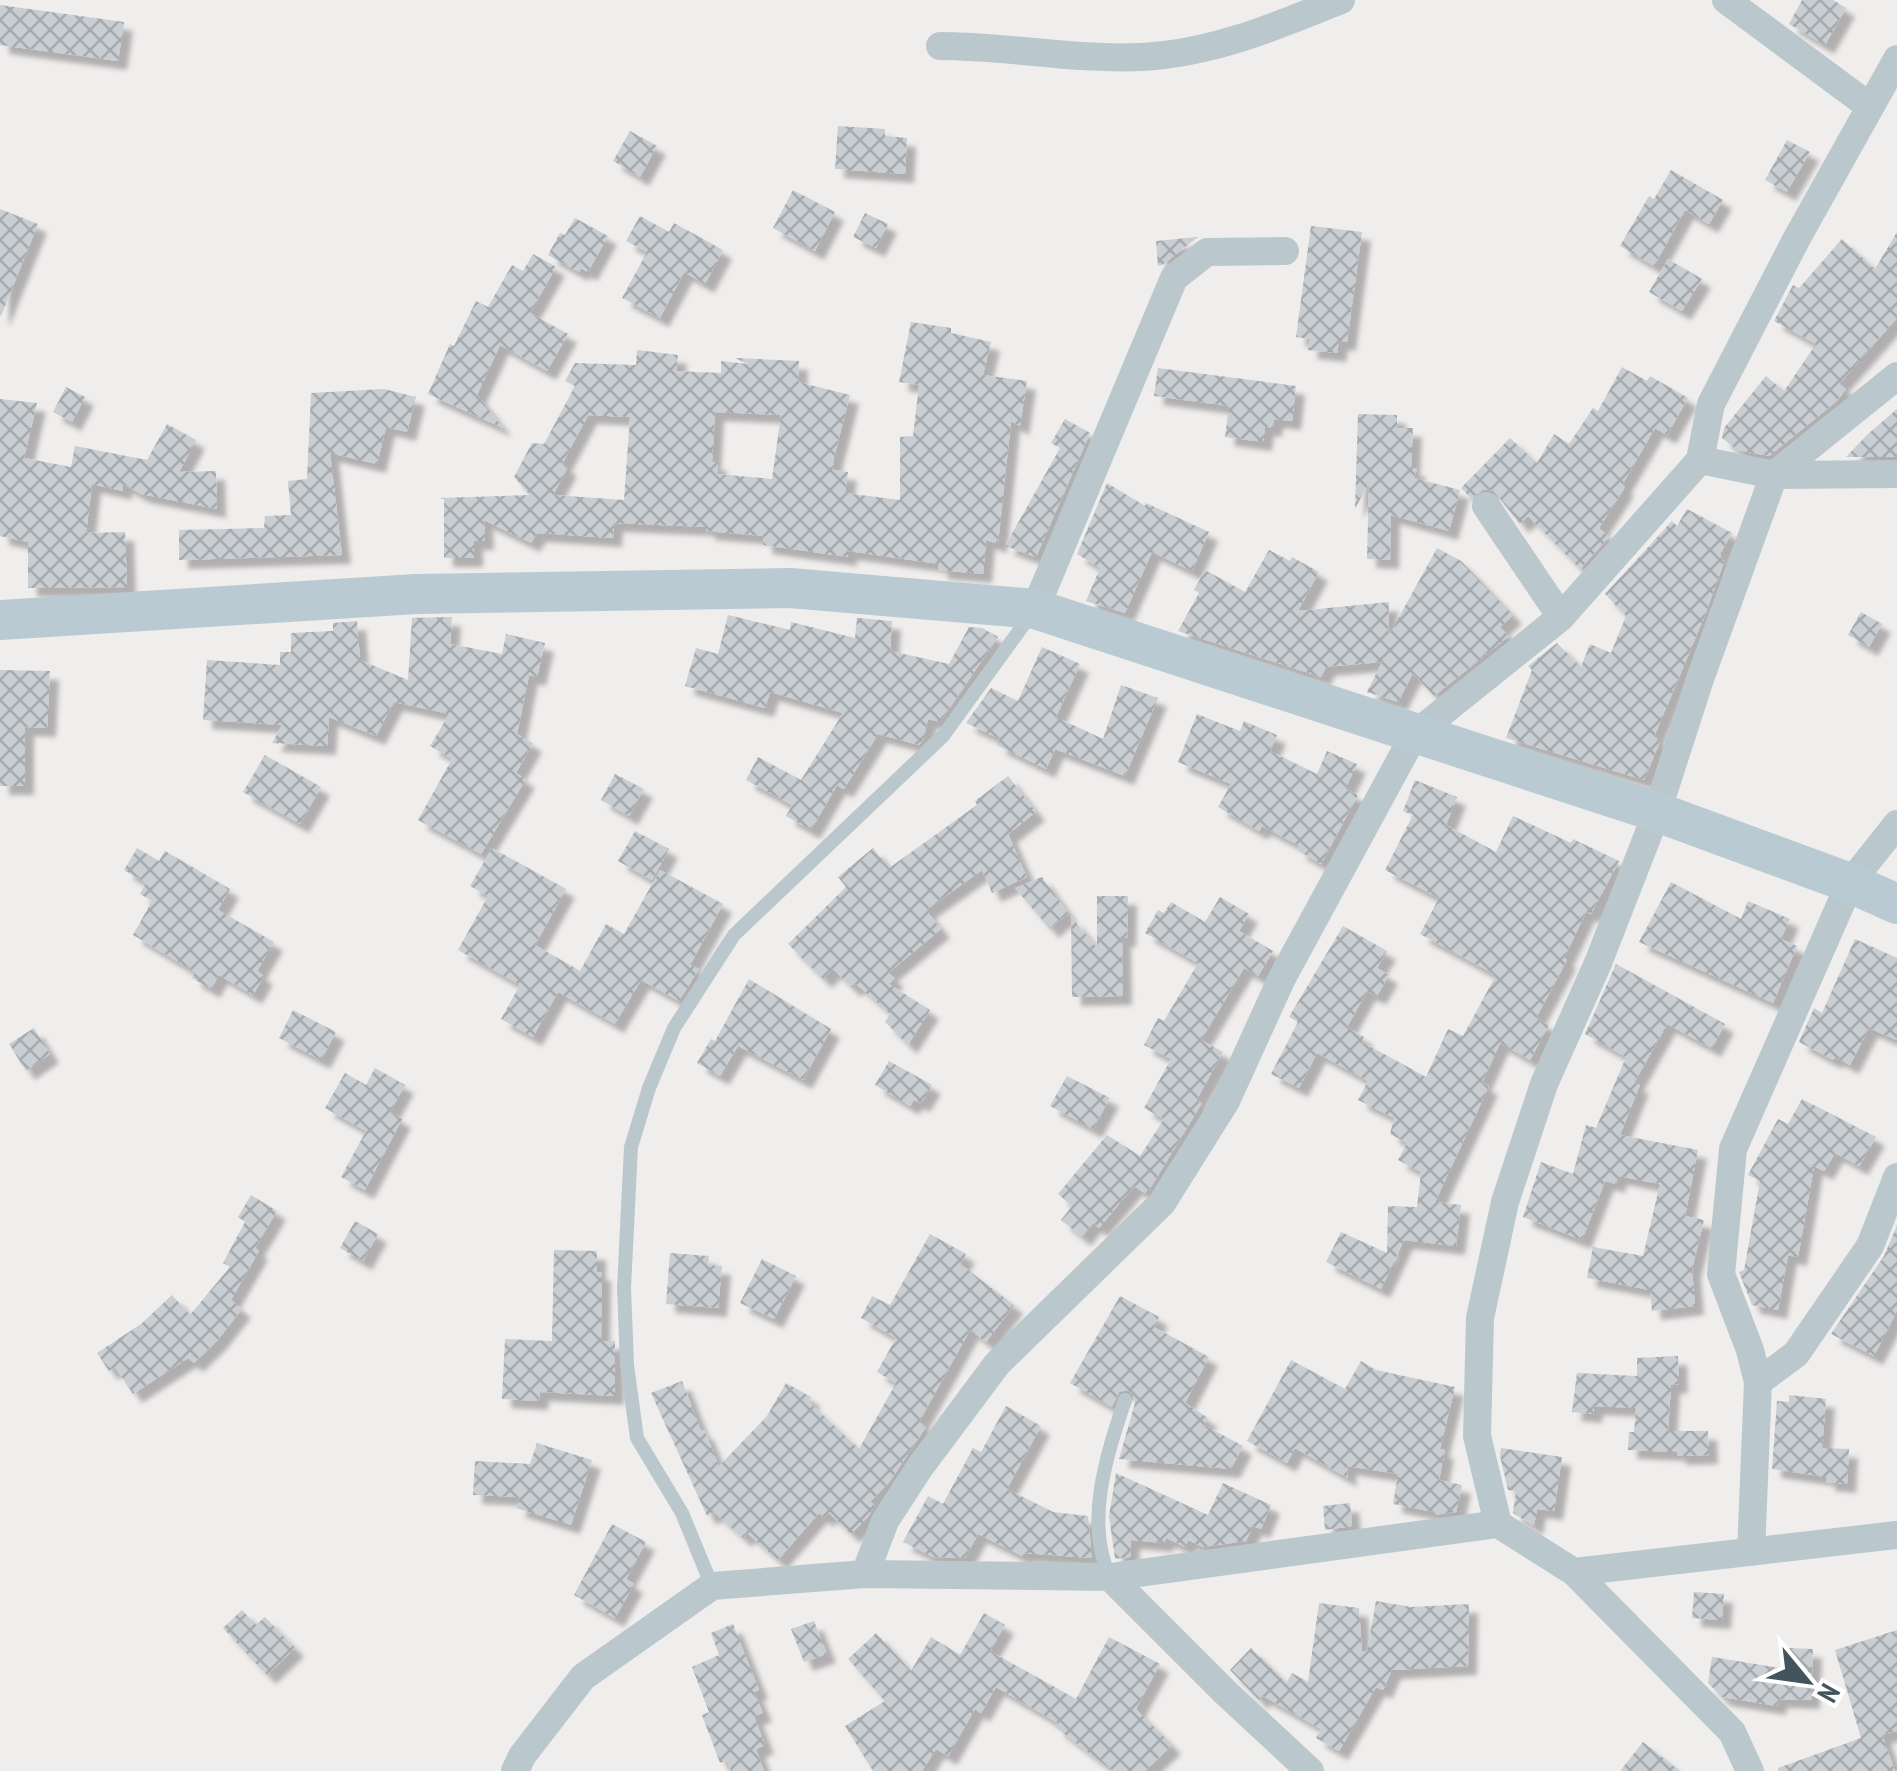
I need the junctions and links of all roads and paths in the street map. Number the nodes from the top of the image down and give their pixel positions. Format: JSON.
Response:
{"nodes":[{"id":1,"x":1341,"y":0,"type":"edge"},
{"id":2,"x":1726,"y":0,"type":"edge"},
{"id":3,"x":940,"y":46,"type":"dead end"},
{"id":4,"x":1897,"y":59,"type":"edge"},
{"id":5,"x":1869,"y":106,"type":"junction"},
{"id":6,"x":1284,"y":251,"type":"dead end"},
{"id":7,"x":1897,"y":376,"type":"edge"},
{"id":8,"x":1700,"y":460,"type":"junction"},
{"id":9,"x":1897,"y":474,"type":"edge"},
{"id":10,"x":1774,"y":475,"type":"junction"},
{"id":11,"x":1486,"y":506,"type":"dead end"},
{"id":12,"x":1036,"y":608,"type":"junction"},
{"id":13,"x":1561,"y":617,"type":"junction"},
{"id":14,"x":0,"y":620,"type":"edge"},
{"id":15,"x":1414,"y":734,"type":"junction"},
{"id":16,"x":1656,"y":812,"type":"junction"},
{"id":17,"x":1897,"y":824,"type":"edge"},
{"id":18,"x":1850,"y":883,"type":"junction"},
{"id":19,"x":1897,"y":904,"type":"edge"},
{"id":20,"x":1897,"y":1177,"type":"edge"},
{"id":21,"x":1758,"y":1382,"type":"junction"},
{"id":22,"x":1125,"y":1400,"type":"dead end"},
{"id":23,"x":1498,"y":1524,"type":"junction"},
{"id":24,"x":1897,"y":1535,"type":"edge"},
{"id":25,"x":1751,"y":1552,"type":"junction"},
{"id":26,"x":1574,"y":1572,"type":"junction"},
{"id":27,"x":865,"y":1574,"type":"junction"},
{"id":28,"x":1110,"y":1577,"type":"junction"},
{"id":29,"x":712,"y":1586,"type":"junction"},
{"id":30,"x":515,"y":1771,"type":"edge"},
{"id":31,"x":1310,"y":1771,"type":"edge"},
{"id":32,"x":1750,"y":1771,"type":"edge"}],
"edges":[{"from":1,"to":3,"type":"street"},
{"from":2,"to":5,"type":"street"},
{"from":4,"to":5,"type":"street"},
{"from":5,"to":8,"type":"street"},
{"from":6,"to":12,"type":"street"},
{"from":7,"to":10,"type":"street"},
{"from":8,"to":10,"type":"street"},
{"from":8,"to":13,"type":"street"},
{"from":9,"to":10,"type":"street"},
{"from":10,"to":16,"type":"street"},
{"from":11,"to":13,"type":"street"},
{"from":12,"to":14,"type":"street"},
{"from":12,"to":15,"type":"street"},
{"from":12,"to":29,"type":"lane"},
{"from":13,"to":15,"type":"street"},
{"from":15,"to":16,"type":"street"},
{"from":15,"to":27,"type":"street"},
{"from":16,"to":18,"type":"street"},
{"from":16,"to":23,"type":"street"},
{"from":17,"to":18,"type":"street"},
{"from":18,"to":19,"type":"street"},
{"from":18,"to":21,"type":"street"},
{"from":20,"to":21,"type":"street"},
{"from":21,"to":25,"type":"street"},
{"from":22,"to":28,"type":"lane"},
{"from":23,"to":26,"type":"street"},
{"from":23,"to":28,"type":"street"},
{"from":24,"to":25,"type":"street"},
{"from":25,"to":26,"type":"street"},
{"from":26,"to":32,"type":"street"},
{"from":27,"to":28,"type":"street"},
{"from":27,"to":29,"type":"street"},
{"from":28,"to":31,"type":"street"},
{"from":29,"to":30,"type":"street"}]}
